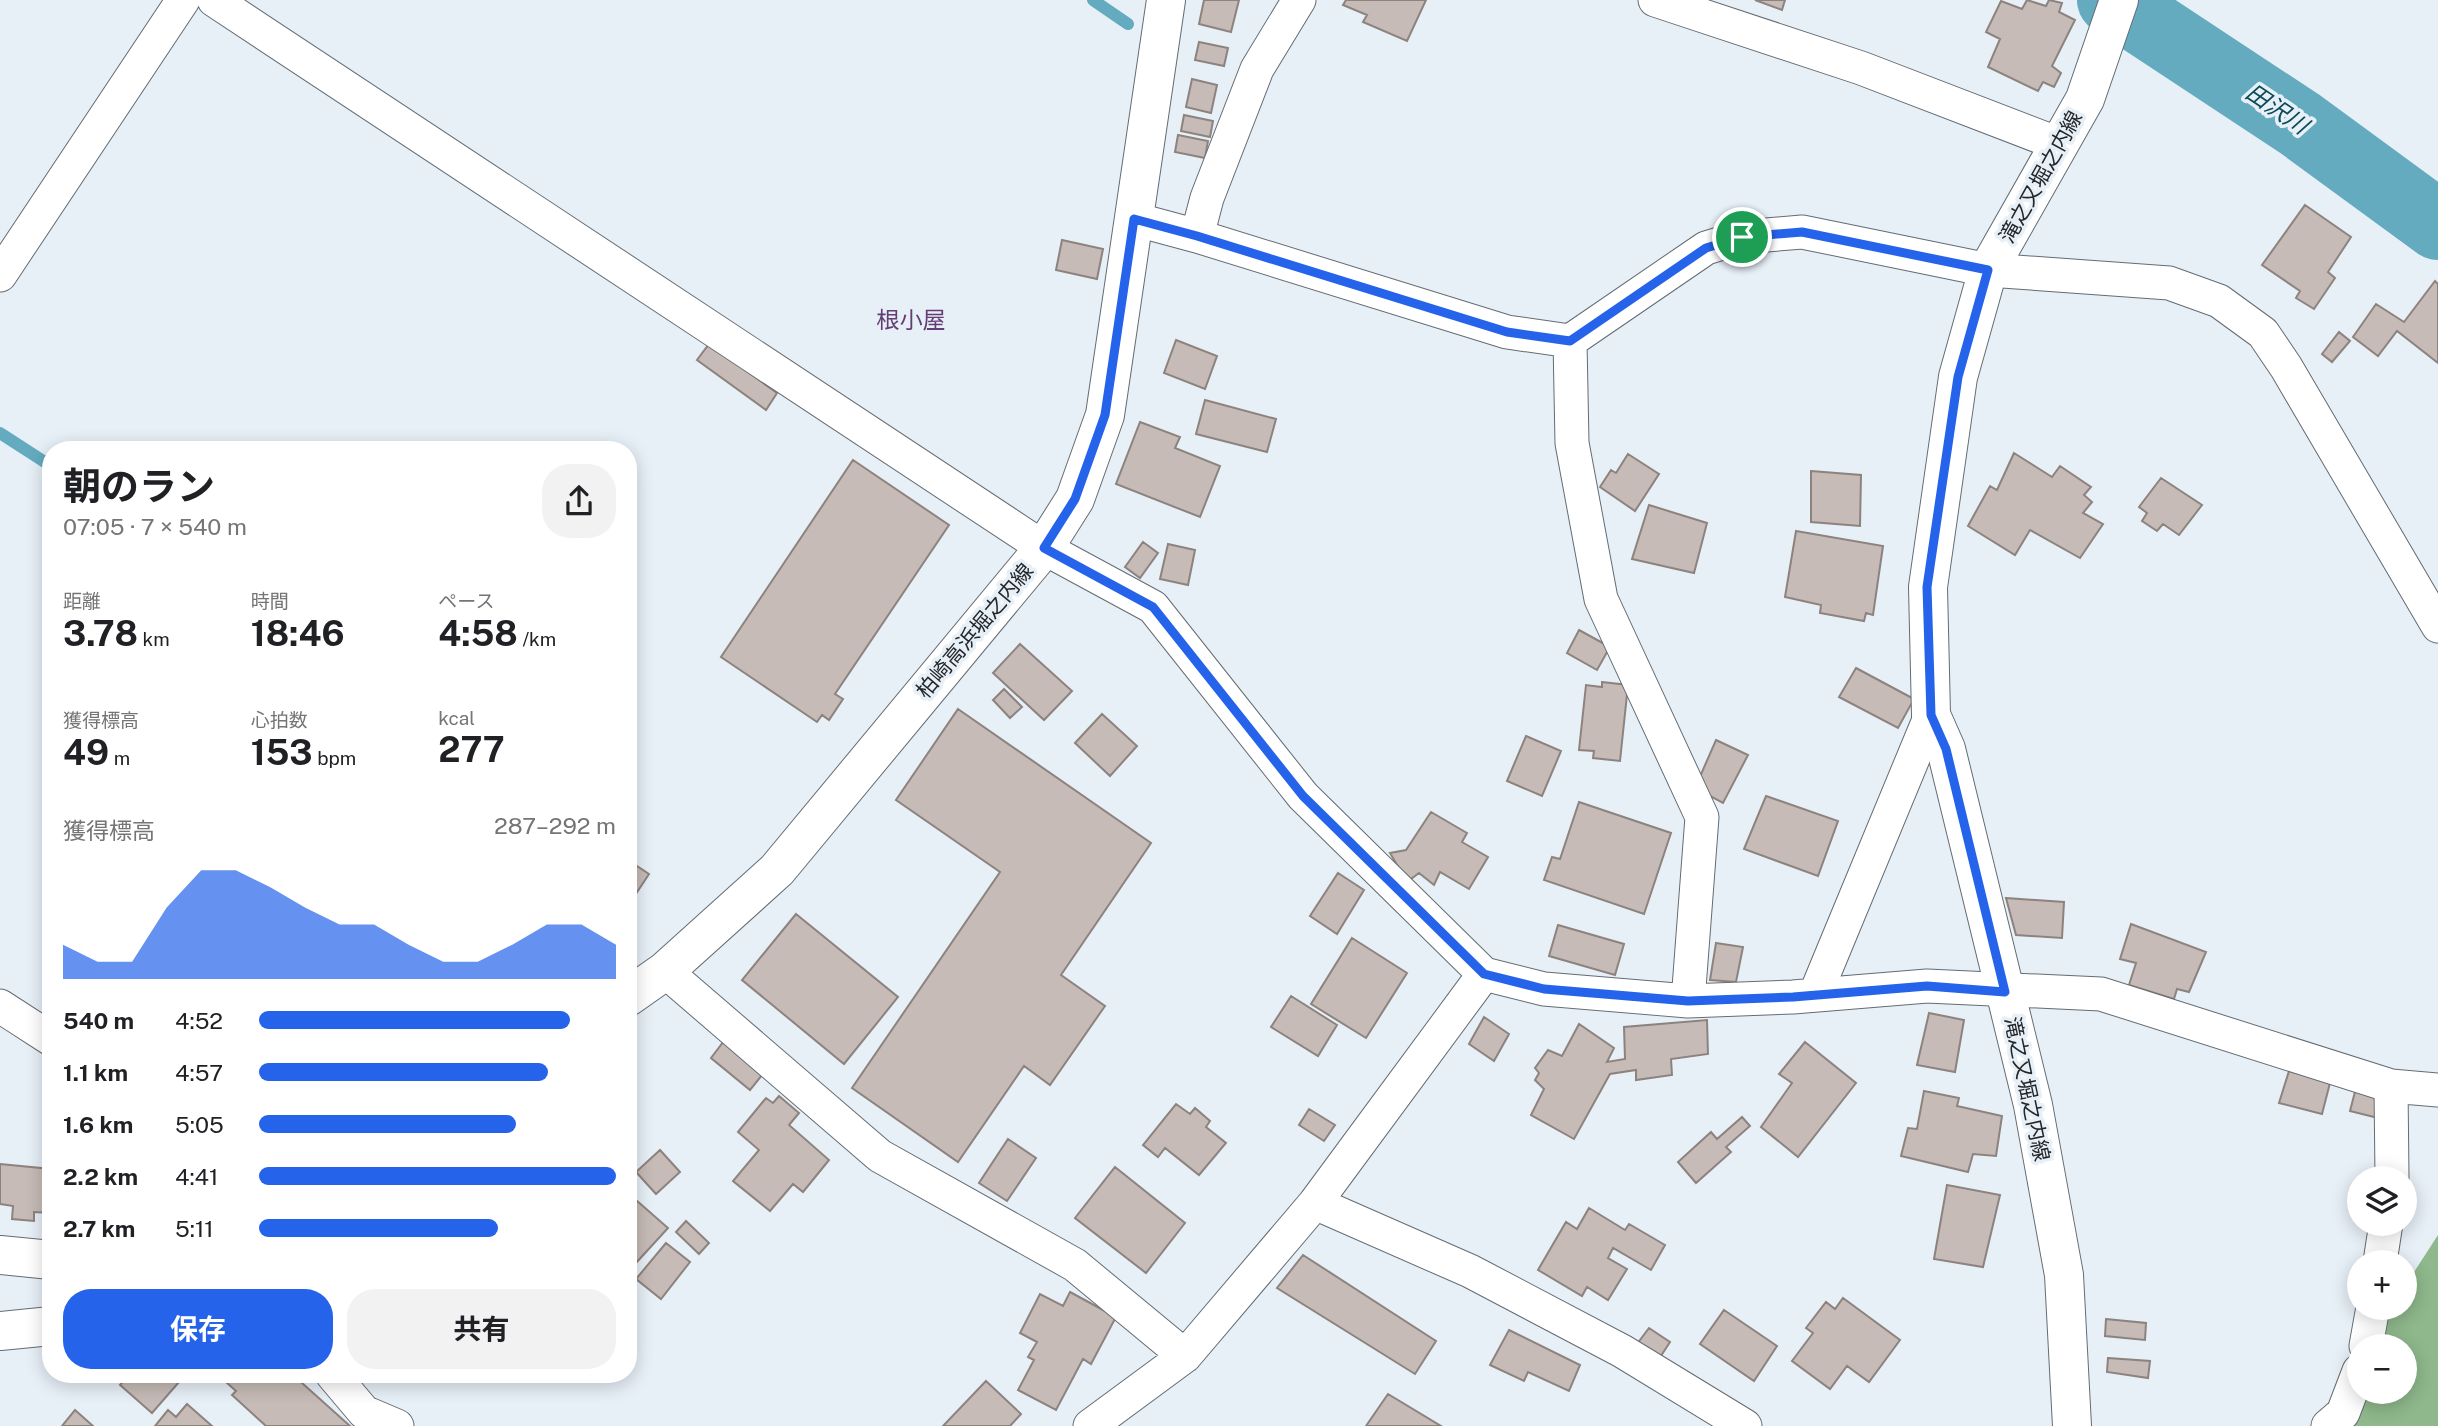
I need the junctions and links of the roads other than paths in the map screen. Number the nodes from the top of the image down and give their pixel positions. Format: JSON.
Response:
{"nodes":[{"id":1,"x":183,"y":0,"type":"edge"},
{"id":2,"x":214,"y":0,"type":"edge"},
{"id":3,"x":1166,"y":0,"type":"edge"},
{"id":4,"x":1299,"y":0,"type":"edge"},
{"id":5,"x":1655,"y":0,"type":"edge"},
{"id":6,"x":2119,"y":0,"type":"edge"},
{"id":7,"x":2059,"y":144,"type":"junction"},
{"id":8,"x":1134,"y":219,"type":"junction"},
{"id":9,"x":1197,"y":236,"type":"junction"},
{"id":10,"x":1988,"y":270,"type":"junction"},
{"id":11,"x":0,"y":275,"type":"edge"},
{"id":12,"x":1570,"y":341,"type":"junction"},
{"id":13,"x":1044,"y":548,"type":"junction"},
{"id":14,"x":2438,"y":626,"type":"edge"},
{"id":15,"x":1931,"y":715,"type":"junction"},
{"id":16,"x":665,"y":971,"type":"junction"},
{"id":17,"x":1484,"y":974,"type":"junction"},
{"id":18,"x":637,"y":991,"type":"edge"},
{"id":19,"x":2005,"y":992,"type":"junction"},
{"id":20,"x":1815,"y":995,"type":"junction"},
{"id":21,"x":1688,"y":1001,"type":"junction"},
{"id":22,"x":0,"y":1006,"type":"edge"},
{"id":23,"x":42,"y":1034,"type":"edge"},
{"id":24,"x":2390,"y":1086,"type":"junction"},
{"id":25,"x":2438,"y":1090,"type":"edge"},
{"id":26,"x":2392,"y":1166,"type":"edge"},
{"id":27,"x":1315,"y":1203,"type":"junction"},
{"id":28,"x":0,"y":1255,"type":"edge"},
{"id":29,"x":42,"y":1259,"type":"edge"},
{"id":30,"x":42,"y":1327,"type":"edge"},
{"id":31,"x":0,"y":1331,"type":"edge"},
{"id":32,"x":1185,"y":1356,"type":"junction"},
{"id":33,"x":340,"y":1383,"type":"edge"},
{"id":34,"x":2347,"y":1402,"type":"edge"},
{"id":35,"x":397,"y":1426,"type":"edge"},
{"id":36,"x":1090,"y":1426,"type":"edge"},
{"id":37,"x":1745,"y":1426,"type":"edge"},
{"id":38,"x":2072,"y":1426,"type":"edge"},
{"id":39,"x":2328,"y":1426,"type":"edge"}],
"edges":[{"from":1,"to":11,"type":"street"},
{"from":2,"to":13,"type":"street"},
{"from":3,"to":8,"type":"main road","name":"柏崎高浜堀之内線"},
{"from":4,"to":9,"type":"street"},
{"from":5,"to":7,"type":"street"},
{"from":6,"to":7,"type":"main road","name":"滝之又堀之内線"},
{"from":7,"to":10,"type":"main road","name":"滝之又堀之内線"},
{"from":8,"to":9,"type":"street"},
{"from":8,"to":13,"type":"main road","name":"柏崎高浜堀之内線"},
{"from":9,"to":12,"type":"street"},
{"from":10,"to":12,"type":"street"},
{"from":10,"to":14,"type":"street"},
{"from":10,"to":15,"type":"main road","name":"滝之又堀之内線"},
{"from":12,"to":21,"type":"street"},
{"from":13,"to":16,"type":"main road","name":"柏崎高浜堀之内線"},
{"from":13,"to":17,"type":"street"},
{"from":15,"to":19,"type":"main road","name":"滝之又堀之内線"},
{"from":15,"to":20,"type":"street"},
{"from":16,"to":18,"type":"main road","name":"柏崎高浜堀之内線"},
{"from":16,"to":32,"type":"street"},
{"from":17,"to":21,"type":"street"},
{"from":17,"to":27,"type":"street"},
{"from":19,"to":20,"type":"street"},
{"from":19,"to":24,"type":"street"},
{"from":19,"to":38,"type":"main road","name":"滝之又堀之内線"},
{"from":20,"to":21,"type":"street"},
{"from":22,"to":23,"type":"street"},
{"from":24,"to":25,"type":"street"},
{"from":24,"to":26,"type":"street"},
{"from":27,"to":32,"type":"street"},
{"from":27,"to":37,"type":"street"},
{"from":28,"to":29,"type":"main road"},
{"from":30,"to":31,"type":"main road"},
{"from":32,"to":36,"type":"street"},
{"from":33,"to":35,"type":"street"},
{"from":34,"to":39,"type":"street"}]}
